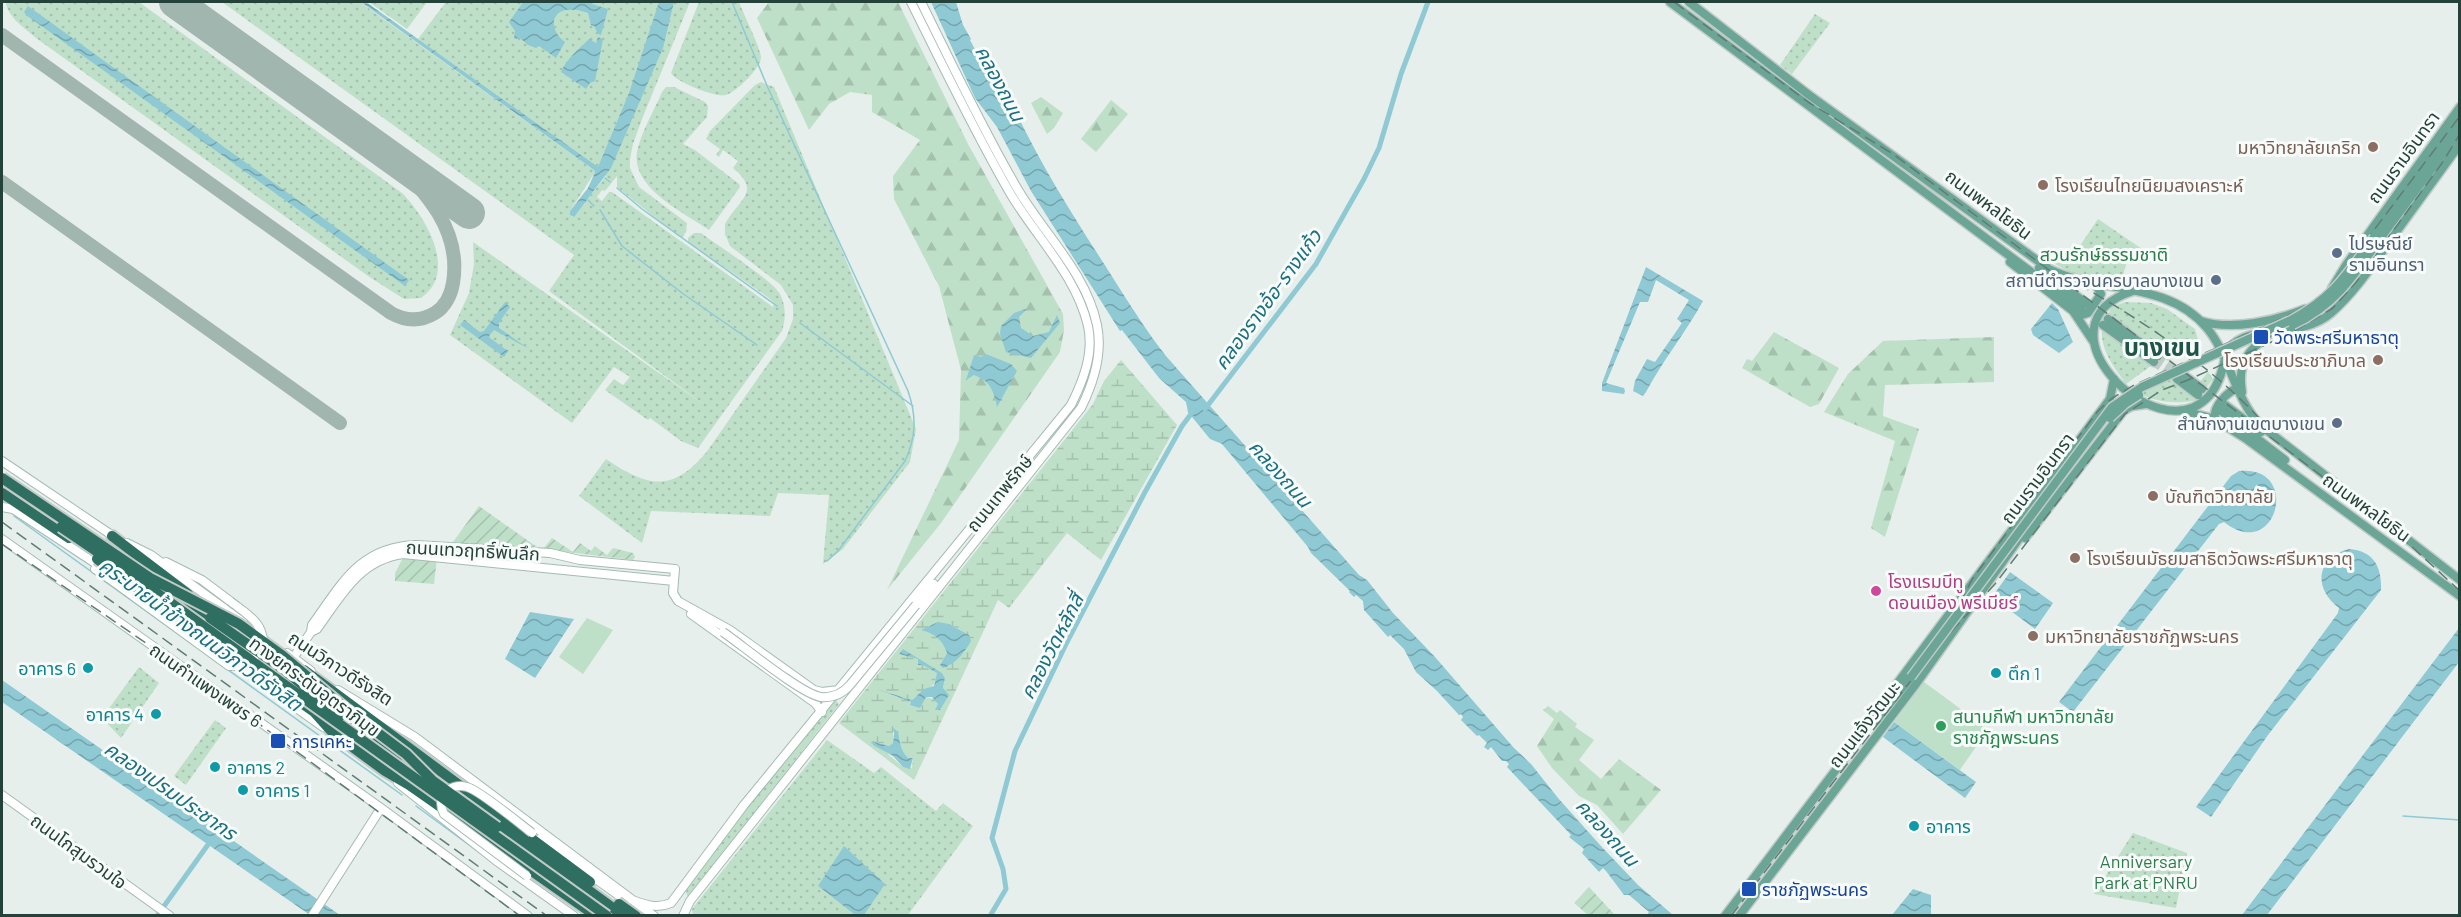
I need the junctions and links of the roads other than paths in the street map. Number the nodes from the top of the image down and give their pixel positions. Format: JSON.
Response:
{"nodes":[{"id":1,"x":911,"y":2,"type":"edge"},
{"id":2,"x":921,"y":2,"type":"edge"},
{"id":3,"x":1670,"y":2,"type":"edge"},
{"id":4,"x":1689,"y":2,"type":"edge"},
{"id":5,"x":2460,"y":107,"type":"edge"},
{"id":6,"x":2460,"y":120,"type":"edge"},
{"id":7,"x":2460,"y":131,"type":"edge"},
{"id":8,"x":2460,"y":144,"type":"edge"},
{"id":9,"x":1894,"y":156,"type":"junction"},
{"id":10,"x":1887,"y":165,"type":"junction"},
{"id":11,"x":2376,"y":238,"type":"junction"},
{"id":12,"x":2095,"y":283,"type":"junction"},
{"id":13,"x":2136,"y":290,"type":"junction"},
{"id":14,"x":2073,"y":311,"type":"junction"},
{"id":15,"x":2292,"y":314,"type":"junction"},
{"id":16,"x":2200,"y":321,"type":"junction"},
{"id":17,"x":2106,"y":322,"type":"dead end"},
{"id":18,"x":2297,"y":329,"type":"junction"},
{"id":19,"x":2271,"y":333,"type":"junction"},
{"id":20,"x":2093,"y":342,"type":"junction"},
{"id":21,"x":2156,"y":359,"type":"tunnel mouth"},
{"id":22,"x":2225,"y":362,"type":"junction"},
{"id":23,"x":2179,"y":376,"type":"tunnel mouth"},
{"id":24,"x":2114,"y":379,"type":"junction"},
{"id":25,"x":2239,"y":390,"type":"junction"},
{"id":26,"x":2200,"y":392,"type":"dead end"},
{"id":27,"x":2110,"y":399,"type":"junction"},
{"id":28,"x":2147,"y":404,"type":"junction"},
{"id":29,"x":2244,"y":404,"type":"junction"},
{"id":30,"x":2124,"y":410,"type":"junction"},
{"id":31,"x":2181,"y":410,"type":"junction"},
{"id":32,"x":2215,"y":419,"type":"junction"},
{"id":33,"x":2,"y":461,"type":"edge"},
{"id":34,"x":2,"y":476,"type":"edge"},
{"id":35,"x":2,"y":488,"type":"edge"},
{"id":36,"x":2,"y":493,"type":"edge"},
{"id":37,"x":2051,"y":495,"type":"joint"},
{"id":38,"x":2,"y":501,"type":"edge"},
{"id":39,"x":2,"y":507,"type":"edge"},
{"id":40,"x":13,"y":509,"type":"junction"},
{"id":41,"x":61,"y":527,"type":"junction"},
{"id":42,"x":112,"y":536,"type":"junction"},
{"id":43,"x":2,"y":538,"type":"edge"},
{"id":44,"x":402,"y":549,"type":"junction"},
{"id":45,"x":2420,"y":549,"type":"junction"},
{"id":46,"x":540,"y":552,"type":"junction"},
{"id":47,"x":2012,"y":552,"type":"junction"},
{"id":48,"x":151,"y":555,"type":"junction"},
{"id":49,"x":81,"y":556,"type":"junction"},
{"id":50,"x":2412,"y":561,"type":"junction"},
{"id":51,"x":541,"y":567,"type":"junction"},
{"id":52,"x":949,"y":572,"type":"junction"},
{"id":53,"x":2460,"y":580,"type":"edge"},
{"id":54,"x":670,"y":581,"type":"junction"},
{"id":55,"x":2460,"y":596,"type":"edge"},
{"id":56,"x":687,"y":611,"type":"junction"},
{"id":57,"x":255,"y":658,"type":"junction"},
{"id":58,"x":293,"y":658,"type":"junction"},
{"id":59,"x":1911,"y":677,"type":"joint"},
{"id":60,"x":814,"y":690,"type":"junction"},
{"id":61,"x":839,"y":690,"type":"junction"},
{"id":62,"x":809,"y":699,"type":"junction"},
{"id":63,"x":822,"y":712,"type":"junction"},
{"id":64,"x":332,"y":732,"type":"junction"},
{"id":65,"x":1854,"y":746,"type":"junction"},
{"id":66,"x":385,"y":771,"type":"junction"},
{"id":67,"x":2,"y":795,"type":"edge"},
{"id":68,"x":381,"y":808,"type":"junction"},
{"id":69,"x":502,"y":828,"type":"junction"},
{"id":70,"x":548,"y":851,"type":"junction"},
{"id":71,"x":678,"y":892,"type":"junction"},
{"id":72,"x":632,"y":900,"type":"junction"},
{"id":73,"x":690,"y":901,"type":"junction"},
{"id":74,"x":167,"y":914,"type":"edge"},
{"id":75,"x":312,"y":915,"type":"edge"},
{"id":76,"x":528,"y":915,"type":"edge"},
{"id":77,"x":574,"y":915,"type":"edge"},
{"id":78,"x":583,"y":915,"type":"edge"},
{"id":79,"x":596,"y":915,"type":"edge"},
{"id":80,"x":607,"y":915,"type":"edge"},
{"id":81,"x":622,"y":915,"type":"edge"},
{"id":82,"x":636,"y":915,"type":"edge"},
{"id":83,"x":647,"y":915,"type":"edge"},
{"id":84,"x":654,"y":915,"type":"edge"},
{"id":85,"x":683,"y":915,"type":"edge"},
{"id":86,"x":1725,"y":915,"type":"edge"},
{"id":87,"x":1739,"y":915,"type":"edge"}],
"edges":[{"from":1,"to":61,"type":"main road","name":"ถนนเทพรักษ์"},
{"from":2,"to":52,"type":"main road","name":"ถนนเทพรักษ์"},
{"from":3,"to":10,"type":"main road","name":"ถนนพหลโยธิน"},
{"from":4,"to":9,"type":"main road","name":"ถนนพหลโยธิน"},
{"from":5,"to":15,"type":"main road","name":"ถนนรามอินทรา"},
{"from":6,"to":11,"type":"main road","name":"ถนนรามอินทรา"},
{"from":7,"to":11,"type":"main road","name":"ถนนรามอินทรา"},
{"from":8,"to":18,"type":"main road"},
{"from":9,"to":10,"type":"main road","name":"ถนนพหลโยธิน"},
{"from":9,"to":12,"type":"main road","name":"ถนนพหลโยธิน"},
{"from":10,"to":14,"type":"main road","name":"ถนนพหลโยธิน"},
{"from":11,"to":37,"type":"main road","name":"ถนนรามอินทรา","bridge":true},
{"from":11,"to":59,"type":"main road","name":"ถนนรามอินทรา","bridge":true},
{"from":12,"to":13,"type":"main road","name":"ถนนพหลโยธิน"},
{"from":12,"to":14,"type":"main road"},
{"from":13,"to":16,"type":"main road"},
{"from":13,"to":20,"type":"main road"},
{"from":14,"to":20,"type":"main road","name":"ถนนพหลโยธิน"},
{"from":15,"to":16,"type":"main road","name":"ถนนรามอินทรา"},
{"from":15,"to":18,"type":"main road"},
{"from":16,"to":22,"type":"main road"},
{"from":17,"to":21,"type":"main road"},
{"from":18,"to":19,"type":"main road"},
{"from":19,"to":22,"type":"main road"},
{"from":19,"to":29,"type":"main road"},
{"from":20,"to":24,"type":"main road"},
{"from":22,"to":25,"type":"main road","name":"ถนนพหลโยธิน"},
{"from":22,"to":31,"type":"main road"},
{"from":23,"to":26,"type":"main road"},
{"from":24,"to":27,"type":"main road","name":"ถนนแจ้งวัฒนะ"},
{"from":24,"to":28,"type":"main road"},
{"from":25,"to":29,"type":"main road","name":"ถนนพหลโยธิน"},
{"from":25,"to":32,"type":"main road"},
{"from":27,"to":30,"type":"main road"},
{"from":27,"to":65,"type":"main road","name":"ถนนแจ้งวัฒนะ"},
{"from":28,"to":30,"type":"main road"},
{"from":28,"to":31,"type":"main road"},
{"from":29,"to":45,"type":"main road","name":"ถนนพหลโยธิน"},
{"from":30,"to":47,"type":"main road","name":"ถนนแจ้งวัฒนะ"},
{"from":31,"to":32,"type":"main road","name":"ถนนพหลโยธิน"},
{"from":32,"to":50,"type":"main road","name":"ถนนพหลโยธิน"},
{"from":33,"to":42,"type":"main road","name":"ถนนวิภาวดีรังสิต"},
{"from":34,"to":69,"type":"highway"},
{"from":34,"to":81,"type":"highway","name":"ทางยกระดับอุตราภิมุข","bridge":true},
{"from":35,"to":41,"type":"highway","name":"ทางยกระดับอุตราภิมุข"},
{"from":36,"to":64,"type":"highway"},
{"from":37,"to":47,"type":"main road","name":"ถนนแจ้งวัฒนะ"},
{"from":38,"to":40,"type":"highway"},
{"from":39,"to":40,"type":"main road"},
{"from":40,"to":49,"type":"main road"},
{"from":41,"to":57,"type":"highway","bridge":true},
{"from":41,"to":80,"type":"highway","name":"ทางยกระดับอุตราภิมุข","bridge":true},
{"from":42,"to":48,"type":"main road","name":"ถนนวิภาวดีรังสิต"},
{"from":42,"to":70,"type":"highway"},
{"from":43,"to":68,"type":"main road","name":"ถนนกำแพงเพชร 6"},
{"from":44,"to":46,"type":"main road","name":"ถนนเทวฤทธิ์พันลึก"},
{"from":44,"to":51,"type":"main road","name":"ถนนเทวฤทธิ์พันลึก"},
{"from":44,"to":58,"type":"main road","name":"ถนนเทวฤทธิ์พันลึก"},
{"from":45,"to":50,"type":"main road","name":"ถนนพหลโยธิน"},
{"from":45,"to":53,"type":"main road","name":"ถนนพหลโยธิน"},
{"from":46,"to":51,"type":"main road"},
{"from":46,"to":54,"type":"main road","name":"ถนนเทวฤทธิ์พันลึก"},
{"from":47,"to":87,"type":"main road","name":"ถนนแจ้งวัฒนะ"},
{"from":48,"to":57,"type":"main road","bridge":true},
{"from":48,"to":58,"type":"main road","name":"ถนนวิภาวดีรังสิต"},
{"from":49,"to":57,"type":"main road","bridge":true},
{"from":49,"to":64,"type":"main road"},
{"from":50,"to":55,"type":"main road","name":"ถนนพหลโยธิน"},
{"from":51,"to":54,"type":"main road","name":"ถนนเทวฤทธิ์พันลึก"},
{"from":52,"to":56,"type":"main road","bridge":true},
{"from":52,"to":73,"type":"main road","name":"ถนนเทพรักษ์"},
{"from":54,"to":56,"type":"main road"},
{"from":54,"to":60,"type":"main road"},
{"from":56,"to":62,"type":"main road"},
{"from":58,"to":72,"type":"main road","name":"ถนนวิภาวดีรังสิต"},
{"from":59,"to":65,"type":"main road","name":"ถนนแจ้งวัฒนะ"},
{"from":60,"to":61,"type":"main road"},
{"from":60,"to":62,"type":"main road"},
{"from":61,"to":63,"type":"main road","name":"ถนนเทพรักษ์"},
{"from":62,"to":63,"type":"main road"},
{"from":63,"to":71,"type":"main road","name":"ถนนเทพรักษ์"},
{"from":64,"to":66,"type":"highway"},
{"from":65,"to":86,"type":"main road","name":"ถนนแจ้งวัฒนะ"},
{"from":66,"to":77,"type":"main road"},
{"from":66,"to":79,"type":"highway"},
{"from":67,"to":74,"type":"main road","name":"ถนนโกสุมรวมใจ"},
{"from":68,"to":75,"type":"main road"},
{"from":68,"to":76,"type":"main road","name":"ถนนกำแพงเพชร 6"},
{"from":69,"to":70,"type":"highway"},
{"from":69,"to":81,"type":"highway"},
{"from":70,"to":82,"type":"highway"},
{"from":71,"to":72,"type":"main road","name":"ถนนเทพรักษ์"},
{"from":71,"to":73,"type":"main road"},
{"from":72,"to":84,"type":"main road","name":"ถนนวิภาวดีรังสิต"},
{"from":73,"to":85,"type":"main road","name":"ถนนเทพรักษ์"},
{"from":78,"to":83,"type":"main road","bridge":true}]}
